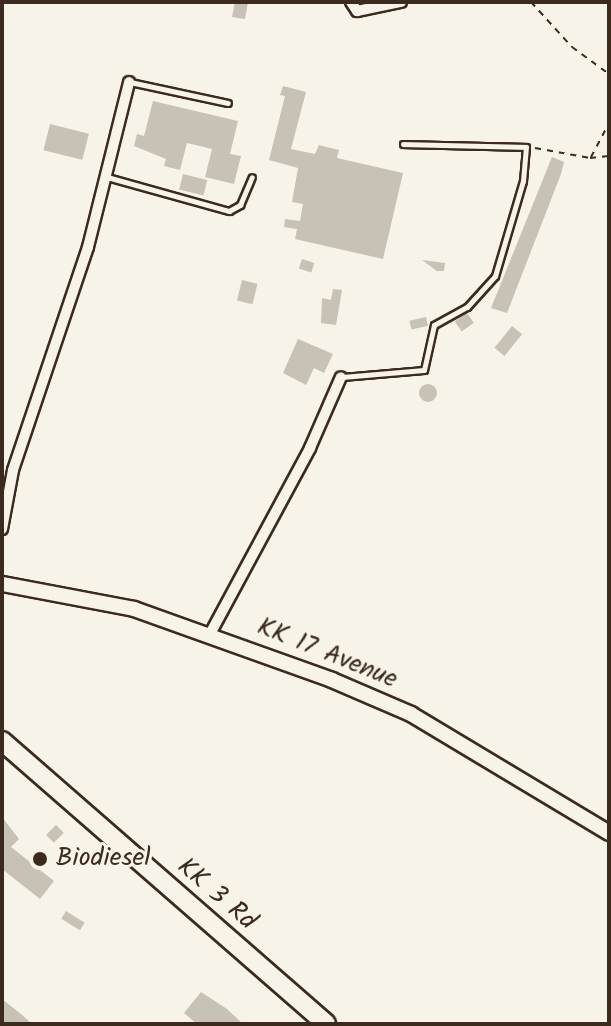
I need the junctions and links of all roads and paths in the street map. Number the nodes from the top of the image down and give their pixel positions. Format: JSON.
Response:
{"nodes":[{"id":1,"x":351,"y":2,"type":"edge"},
{"id":2,"x":401,"y":2,"type":"edge"},
{"id":3,"x":531,"y":2,"type":"edge"},
{"id":4,"x":609,"y":74,"type":"edge"},
{"id":5,"x":129,"y":82,"type":"joint"},
{"id":6,"x":228,"y":103,"type":"dead end"},
{"id":7,"x":609,"y":123,"type":"edge"},
{"id":8,"x":403,"y":144,"type":"dead end"},
{"id":9,"x":526,"y":147,"type":"junction"},
{"id":10,"x":609,"y":156,"type":"edge"},
{"id":11,"x":590,"y":158,"type":"junction"},
{"id":12,"x":107,"y":177,"type":"junction"},
{"id":13,"x":252,"y":177,"type":"dead end"},
{"id":14,"x":341,"y":377,"type":"joint"},
{"id":15,"x":2,"y":529,"type":"edge"},
{"id":16,"x":2,"y":584,"type":"edge"},
{"id":17,"x":210,"y":634,"type":"junction"},
{"id":18,"x":2,"y":741,"type":"edge"},
{"id":19,"x":609,"y":833,"type":"edge"},
{"id":20,"x":326,"y":1024,"type":"edge"}],
"edges":[{"from":1,"to":2,"type":"street"},
{"from":3,"to":4,"type":"path"},
{"from":5,"to":6,"type":"lane"},
{"from":5,"to":12,"type":"street"},
{"from":7,"to":11,"type":"path"},
{"from":8,"to":9,"type":"lane"},
{"from":9,"to":11,"type":"path"},
{"from":9,"to":14,"type":"lane"},
{"from":10,"to":11,"type":"path"},
{"from":12,"to":13,"type":"lane"},
{"from":12,"to":15,"type":"street"},
{"from":14,"to":17,"type":"street"},
{"from":16,"to":17,"type":"street","name":"KK 17 Avenue"},
{"from":17,"to":19,"type":"street","name":"KK 17 Avenue"},
{"from":18,"to":20,"type":"highway","name":"KK 3 Rd"}]}
